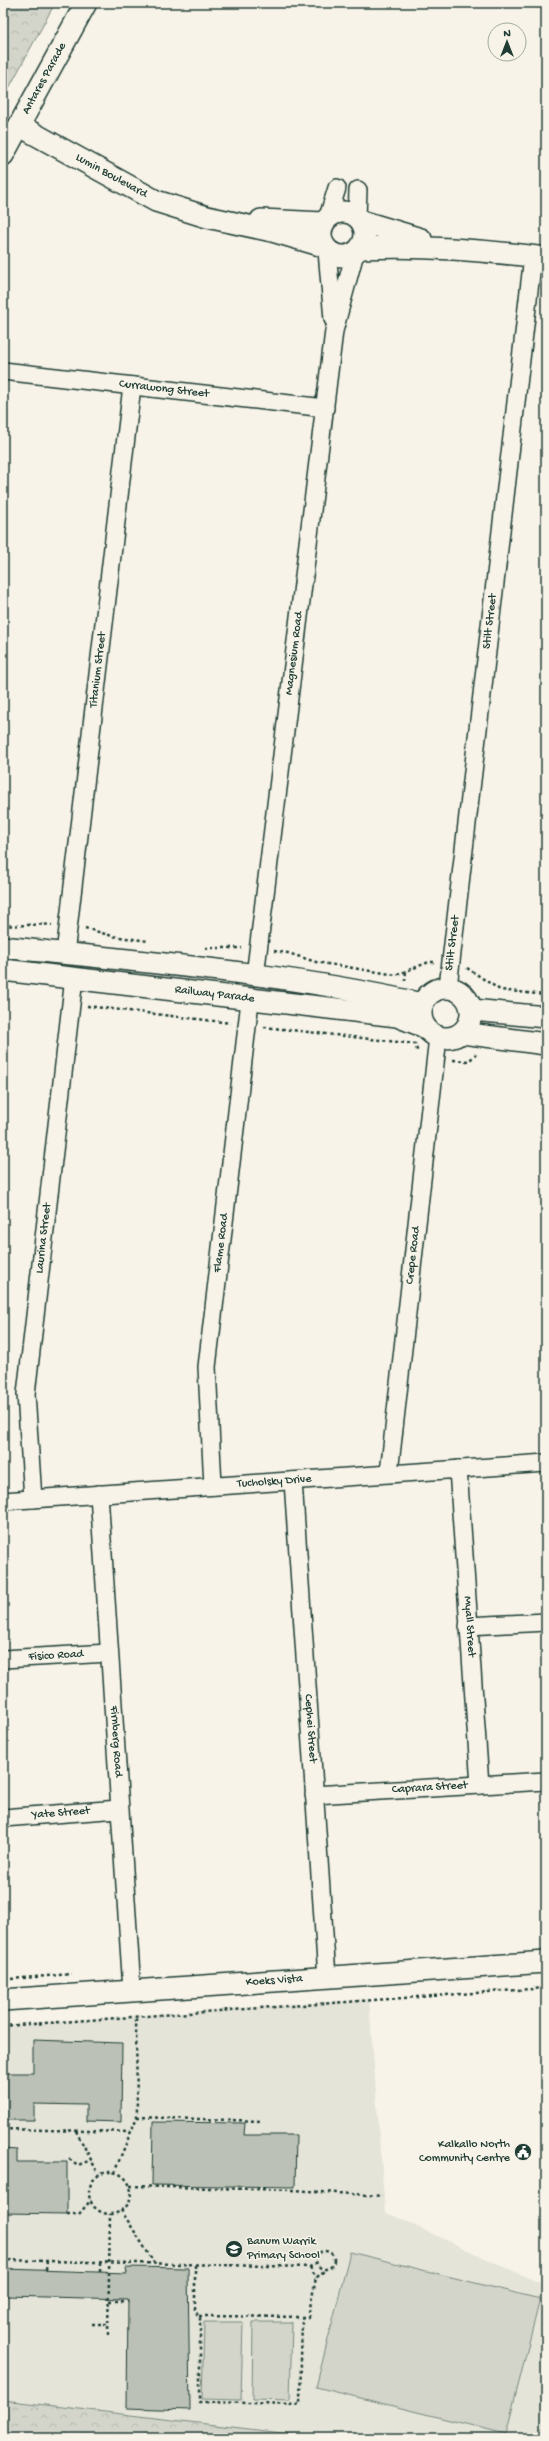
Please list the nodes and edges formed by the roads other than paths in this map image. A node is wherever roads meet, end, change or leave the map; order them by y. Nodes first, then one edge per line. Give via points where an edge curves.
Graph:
1 (86, 3) edge
2 (20, 126) junction
3 (3, 155) edge
4 (337, 188) dead end
5 (358, 190) dead end
6 (207, 217) junction
7 (359, 219) junction
8 (326, 220) junction
9 (325, 248) junction
10 (456, 248) junction
11 (358, 251) junction
12 (539, 257) edge
13 (334, 331) junction
14 (3, 372) edge
15 (132, 386) junction
16 (324, 408) junction
17 (3, 947) edge
18 (65, 954) junction
19 (3, 970) edge
20 (254, 976) junction
21 (74, 978) junction
22 (448, 987) junction
23 (250, 1001) junction
24 (422, 1004) junction
25 (472, 1010) junction
26 (546, 1017) edge
27 (432, 1032) junction
28 (462, 1033) junction
29 (546, 1044) edge
30 (546, 1462) edge
31 (458, 1469) junction
32 (389, 1474) junction
33 (293, 1481) junction
34 (214, 1486) junction
35 (99, 1494) junction
36 (33, 1499) junction
37 (3, 1501) edge
38 (546, 1622) edge
39 (468, 1626) junction
40 (109, 1653) junction
41 (3, 1659) edge
42 (546, 1781) edge
43 (480, 1785) junction
44 (314, 1795) junction
45 (119, 1809) junction
46 (3, 1818) edge
47 (546, 1962) edge
48 (327, 1977) junction
49 (132, 1990) junction
50 (3, 2000) edge

1 - 2 street, Antares Parade
2 - 3 street, Antares Parade
2 - 6 street, Lumin Boulevard via 156,201
4 - 8 street
5 - 7 street
6 - 8 street, Lumin Boulevard
6 - 9 street, Lumin Boulevard via 272,231
7 - 8 street via 343,212
7 - 10 street
7 - 11 street via 365,235
8 - 9 street via 321,238
9 - 11 street via 341,257
9 - 13 street, Magnesium Road
10 - 11 street via 396,246
10 - 12 street
11 - 13 street, Magnesium Road
12 - 22 street, Stilt Street
13 - 16 street, Magnesium Road
14 - 15 street, Currawong Street
15 - 16 street, Currawong Street
15 - 18 street, Titanium Street
16 - 20 street, Magnesium Road
17 - 18 street, Railway Parade
18 - 20 street, Railway Parade
19 - 21 street, Railway Parade
20 - 24 street, Railway Parade via 380,994
21 - 23 street, Railway Parade
21 - 36 street, Laurina Street via 26,1394
22 - 24 street via 432,992
22 - 25 street via 464,994
23 - 27 street, Railway Parade via 396,1016
23 - 34 street, Flame Road via 207,1367
24 - 27 street via 422,1020
25 - 26 street
25 - 28 street via 471,1018
27 - 28 street via 454,1037
27 - 32 street, Crepe Road
28 - 29 street
30 - 31 street, Tucholsky Drive
31 - 32 street, Tucholsky Drive
31 - 39 street, Myall Street
32 - 33 street, Tucholsky Drive
33 - 34 street, Tucholsky Drive
33 - 44 street, Cephei Street
34 - 35 street, Tucholsky Drive
35 - 36 street, Tucholsky Drive
35 - 40 street, Firnberg Road
36 - 37 street, Tucholsky Drive
38 - 39 street
39 - 43 street, Myall Street
40 - 41 street, Fisico Road
40 - 45 street, Firnberg Road
42 - 43 street, Caprara Street
43 - 44 street, Caprara Street
44 - 48 street, Cephei Street
45 - 46 street, Yate Street
45 - 49 street, Firnberg Road
47 - 48 street, Koeks Vista
48 - 49 street, Koeks Vista
49 - 50 street, Koeks Vista

